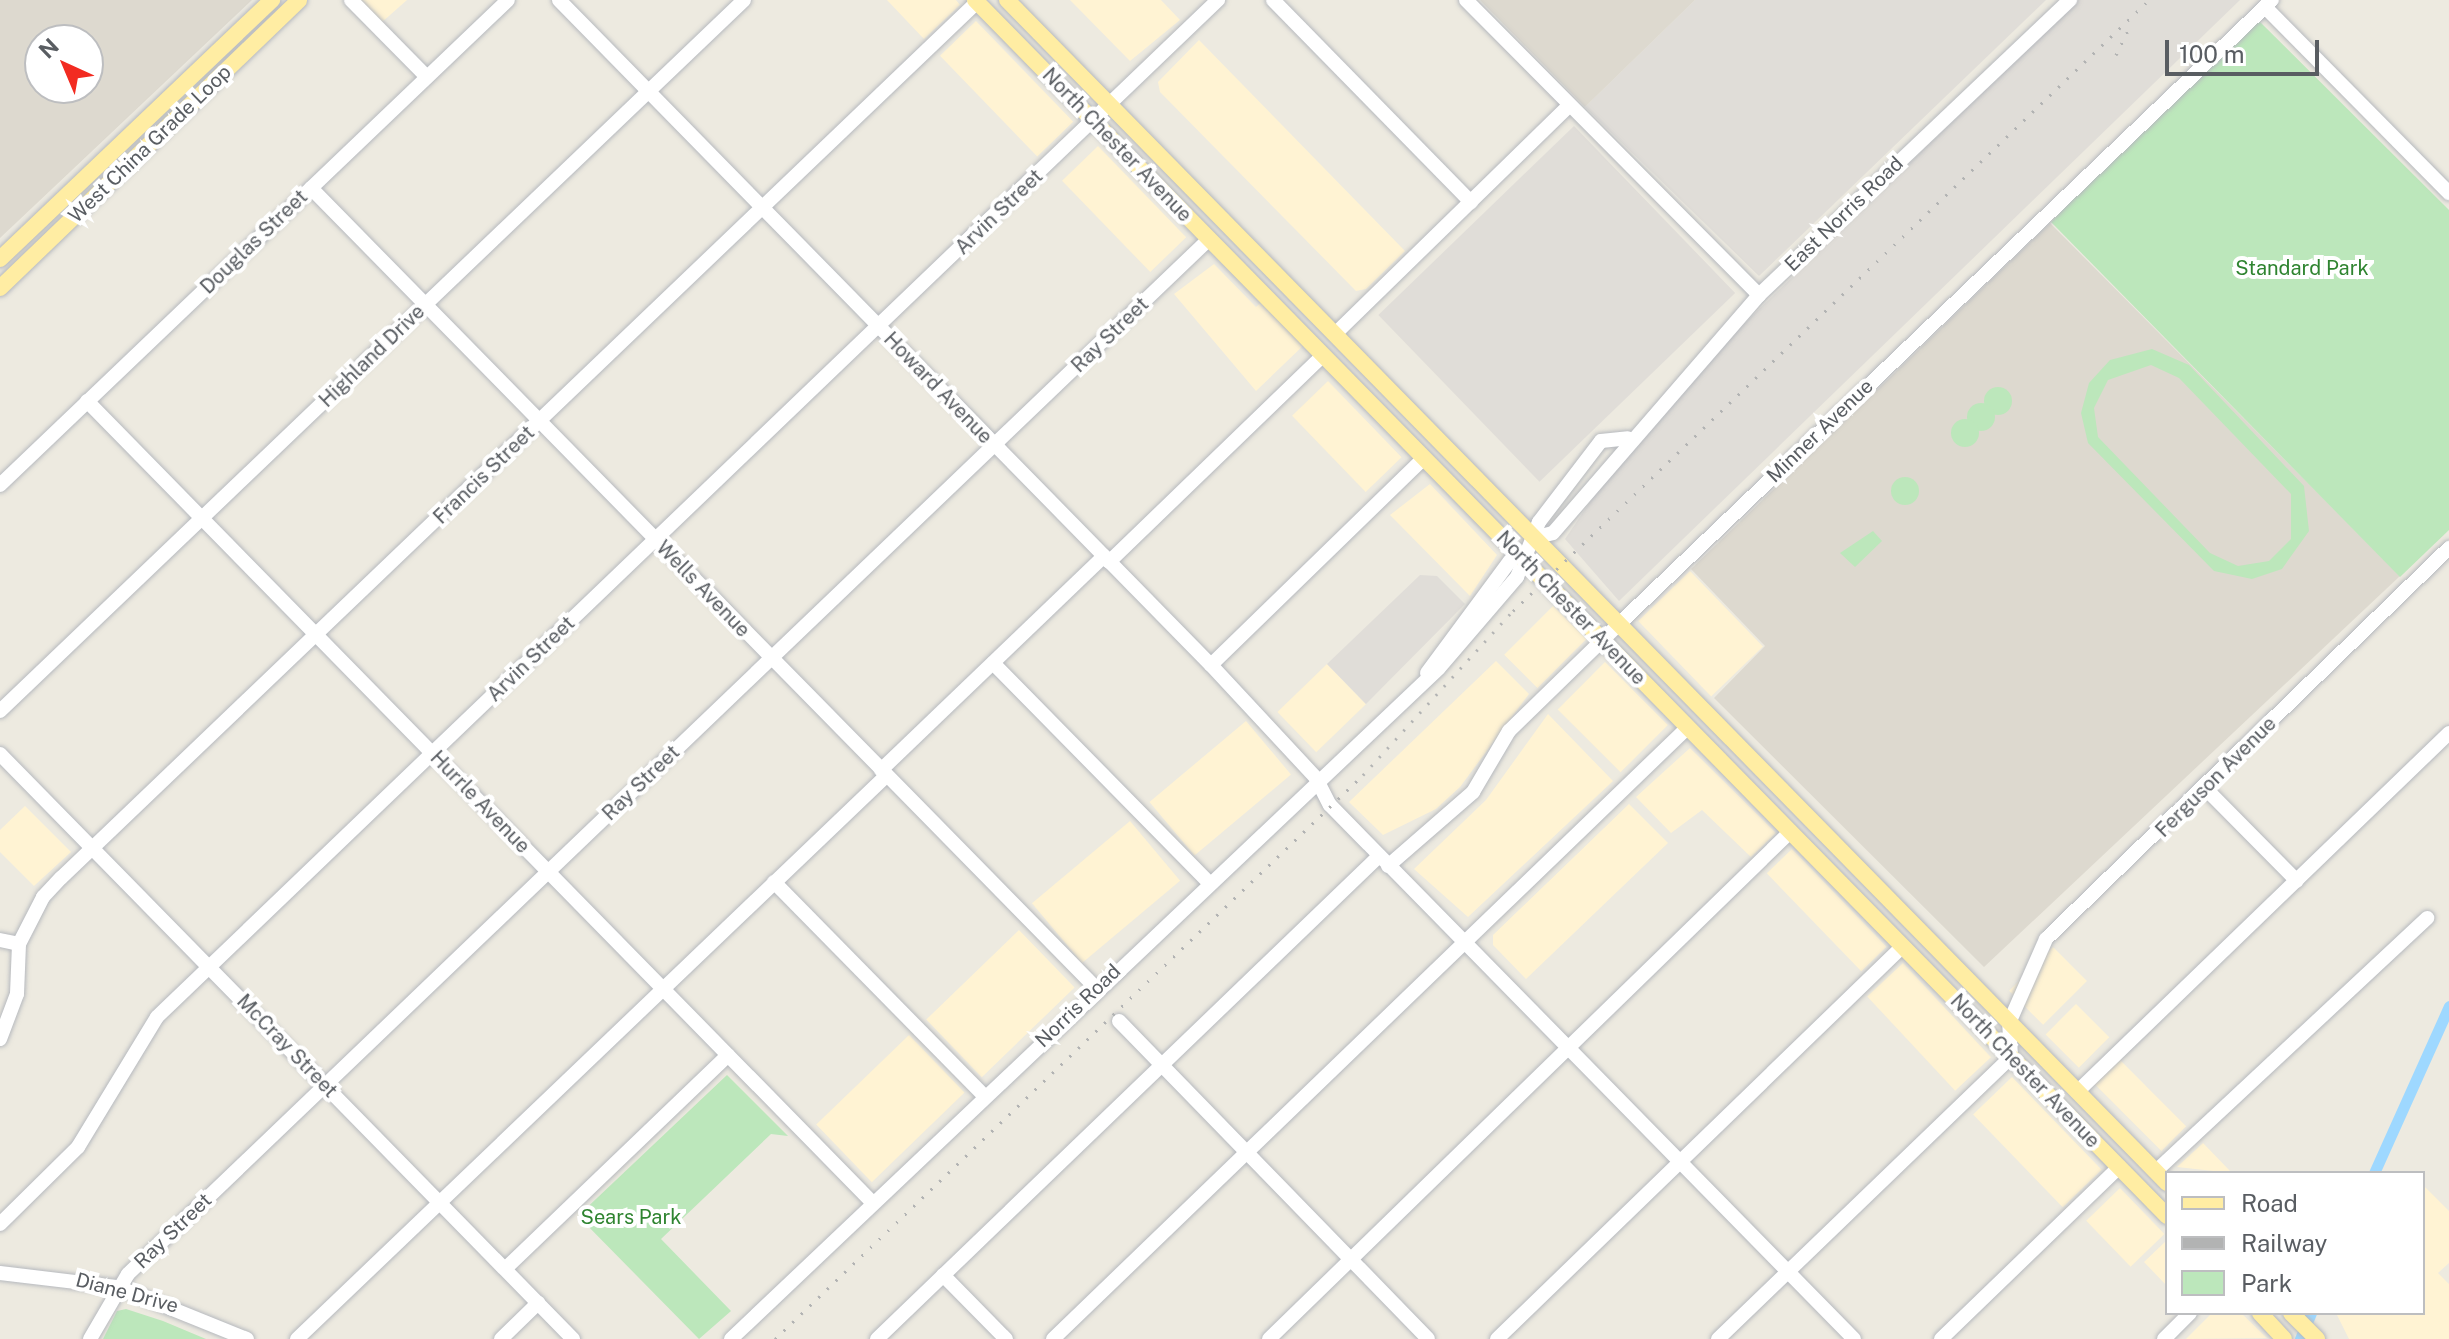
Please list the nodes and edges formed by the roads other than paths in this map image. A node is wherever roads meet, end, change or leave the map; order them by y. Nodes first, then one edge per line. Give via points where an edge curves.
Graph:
1 (272, 0) edge
2 (299, 0) edge
3 (351, 0) edge
4 (508, 0) edge
5 (559, 0) edge
6 (744, 0) edge
7 (1007, 0) edge
8 (1218, 0) edge
9 (1273, 0) edge
10 (1466, 0) edge
11 (2070, 0) edge
12 (976, 1) edge
13 (2268, 3) edge
14 (197, 70) junction
15 (427, 77) junction
16 (649, 92) junction
17 (1110, 105) junction
18 (1569, 106) junction
19 (179, 114) junction
20 (1093, 121) junction
21 (93, 170) junction
22 (311, 188) junction
23 (2449, 193) edge
24 (1471, 202) junction
25 (763, 209) junction
26 (72, 220) junction
27 (1209, 239) junction
28 (0, 259) edge
29 (0, 288) edge
30 (1759, 295) junction
31 (425, 305) junction
32 (1291, 322) junction
33 (879, 328) junction
34 (1335, 334) junction
35 (1323, 355) junction
36 (87, 401) junction
37 (540, 422) junction
38 (995, 446) junction
39 (1424, 458) junction
40 (0, 485) edge
41 (202, 518) junction
42 (1537, 537) junction
43 (656, 540) junction
44 (2444, 554) edge
45 (1522, 556) junction
46 (1107, 559) junction
47 (2449, 571) edge
48 (1619, 624) junction
49 (316, 635) junction
50 (1602, 640) junction
51 (772, 659) junction
52 (993, 663) junction
53 (1211, 665) junction
54 (0, 711) edge
55 (1688, 727) junction
56 (2449, 733) edge
57 (432, 753) junction
58 (0, 754) edge
59 (883, 773) junction
60 (1316, 778) junction
61 (2204, 787) junction
62 (1790, 832) junction
63 (92, 849) junction
64 (1384, 861) junction
65 (548, 872) junction
66 (2297, 881) junction
67 (774, 882) junction
68 (1208, 882) junction
69 (2427, 918) dead end
70 (0, 940) edge
71 (1465, 943) junction
72 (19, 944) junction
73 (1903, 946) junction
74 (209, 967) junction
75 (662, 988) junction
76 (1097, 989) junction
77 (1119, 1021) dead end
78 (2009, 1023) junction
79 (0, 1039) edge
80 (1568, 1049) junction
81 (728, 1055) junction
82 (2011, 1057) junction
83 (1162, 1065) junction
84 (325, 1085) junction
85 (2077, 1092) junction
86 (984, 1096) junction
87 (1247, 1153) junction
88 (2105, 1153) junction
89 (1680, 1162) junction
90 (2119, 1167) junction
91 (2167, 1171) edge
92 (2161, 1177) edge
93 (439, 1202) junction
94 (873, 1203) junction
95 (2165, 1214) edge
96 (0, 1224) edge
97 (1351, 1259) junction
98 (505, 1269) junction
99 (1788, 1272) junction
100 (0, 1273) edge
101 (943, 1275) junction
102 (118, 1287) junction
103 (538, 1303) junction
104 (2188, 1315) edge
105 (2262, 1315) edge
106 (2293, 1315) edge
107 (2279, 1334) edge
108 (90, 1339) edge
109 (247, 1339) edge
110 (297, 1339) edge
111 (501, 1339) edge
112 (573, 1339) edge
113 (731, 1339) edge
114 (877, 1339) edge
115 (1006, 1339) edge
116 (1053, 1339) edge
117 (1269, 1339) edge
118 (1428, 1339) edge
119 (1497, 1339) edge
120 (1718, 1339) edge
121 (1854, 1339) edge
122 (1941, 1339) edge
123 (2164, 1339) edge
124 (2317, 1339) edge

1 - 14 main road, West China Grade Loop
2 - 19 main road, West China Grade Loop
3 - 15 street
4 - 15 street, Douglas Street
5 - 16 street, Howard Avenue
6 - 16 street, Highland Drive
7 - 17 main road, North Chester Avenue
8 - 17 street, Arvin Street
9 - 24 street
10 - 18 street
11 - 30 street, East Norris Road
12 - 20 main road, North Chester Avenue
12 - 25 street, Francis Street
13 - 23 street
13 - 48 street, Minner Avenue
14 - 19 main road via 201,81 184,97
14 - 21 main road, West China Grade Loop
15 - 22 street, Douglas Street
16 - 25 street, Howard Avenue
16 - 31 street, Highland Drive
17 - 20 street, Arvin Street
17 - 34 main road, North Chester Avenue
18 - 24 street
18 - 30 street
19 - 26 main road, West China Grade Loop
20 - 27 main road, North Chester Avenue
20 - 33 street, Arvin Street
21 - 26 main road via 96,180 76,199
21 - 28 main road, West China Grade Loop
22 - 31 street, Wells Avenue
22 - 36 street, Douglas Street
24 - 34 street
25 - 33 street, Howard Avenue
25 - 37 street, Francis Street
26 - 29 main road, West China Grade Loop
27 - 32 main road, North Chester Avenue
27 - 38 street, Ray Street
30 - 42 street, East Norris Road via 1628,438 1553,533
31 - 37 street, Wells Avenue
31 - 41 street, Highland Drive
32 - 34 main road via 1324,338
32 - 35 main road, North Chester Avenue
33 - 38 street, Howard Avenue
33 - 43 street, Arvin Street
34 - 42 main road, North Chester Avenue
35 - 39 main road, North Chester Avenue
35 - 46 street
36 - 40 street, Douglas Street
36 - 41 street, Hurrle Avenue
37 - 43 street, Wells Avenue
37 - 49 street, Francis Street
38 - 46 street, Howard Avenue
38 - 51 street, Ray Street
39 - 45 main road, North Chester Avenue
39 - 53 street
41 - 49 street, Hurrle Avenue
41 - 54 street, Highland Drive
42 - 45 street, East Norris Road
42 - 48 main road, North Chester Avenue
43 - 51 street, Wells Avenue
43 - 57 street, Arvin Street
44 - 47 street
44 - 61 street, Ferguson Avenue
45 - 50 main road, North Chester Avenue
45 - 60 street, Norris Road via 1517,577 1471,635
46 - 52 street
46 - 53 street, Howard Avenue
48 - 50 street, Minner Avenue
48 - 78 main road, North Chester Avenue
49 - 57 street, Hurrle Avenue
49 - 63 street, Francis Street
50 - 55 main road, North Chester Avenue
50 - 64 street, Minner Avenue via 1509,731 1473,792
51 - 59 street, Wells Avenue
51 - 65 street, Ray Street
52 - 59 street
52 - 68 street
53 - 60 street, Howard Avenue
55 - 62 main road, North Chester Avenue
55 - 71 street
56 - 66 street
57 - 65 street, Hurrle Avenue
57 - 74 street, Arvin Street
58 - 63 street, McCray Street
59 - 67 street
59 - 76 street, Wells Avenue
60 - 64 street, Howard Avenue via 1330,805
60 - 68 street, Norris Road
61 - 66 street
61 - 78 street, Ferguson Avenue via 2046,939
62 - 73 main road, North Chester Avenue
62 - 80 street
63 - 72 street, Francis Street via 43,897
63 - 74 street, McCray Street
64 - 71 street, Howard Avenue
64 - 83 street, Minner Avenue
65 - 75 street, Hurrle Avenue
65 - 84 street, Ray Street
66 - 85 street
67 - 75 street
67 - 86 street
68 - 76 street, Norris Road
69 - 91 street
70 - 72 street
71 - 80 street, Howard Avenue
71 - 87 street
72 - 79 street via 17,994
73 - 82 main road, North Chester Avenue
73 - 89 street
74 - 84 street, McCray Street
74 - 96 street, Arvin Street via 145,1032 78,1147
75 - 81 street, Hurrle Avenue
75 - 93 street
76 - 86 street, Norris Road
77 - 83 street
78 - 82 street
78 - 85 main road, North Chester Avenue
80 - 89 street, Howard Avenue
80 - 97 street
81 - 94 street, Hurrle Avenue
81 - 98 street
82 - 88 main road, North Chester Avenue
82 - 99 street
83 - 87 street
83 - 101 street, Minner Avenue
84 - 93 street, McCray Street
84 - 102 street, Ray Street
85 - 92 main road, North Chester Avenue
86 - 94 street, Norris Road
87 - 97 street
87 - 116 street
88 - 90 main road, North Chester Avenue
88 - 92 main road
89 - 99 street, Howard Avenue
89 - 119 street
90 - 95 main road, North Chester Avenue
90 - 122 street
93 - 98 street, McCray Street
93 - 110 street
94 - 113 street, Norris Road
97 - 117 street
97 - 118 street
98 - 103 street, McCray Street
99 - 120 street
99 - 121 street, Howard Avenue
100 - 102 street, Diane Drive
101 - 114 street, Minner Avenue
101 - 115 street
102 - 108 street, Ray Street
102 - 109 street, Diane Drive
103 - 111 street
103 - 112 street, McCray Street
104 - 123 street
105 - 107 main road
106 - 124 main road

